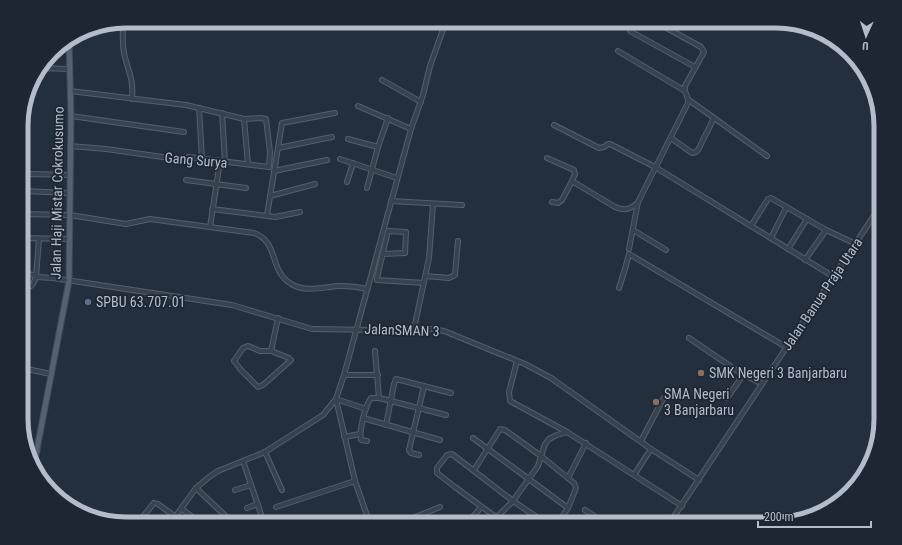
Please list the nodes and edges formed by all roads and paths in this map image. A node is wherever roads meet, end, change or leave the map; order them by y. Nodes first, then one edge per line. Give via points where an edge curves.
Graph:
1 (123, 28) edge
2 (444, 28) edge
3 (666, 28) edge
4 (630, 31) dead end
5 (69, 46) edge
6 (64, 50) edge
7 (69, 50) junction
8 (618, 51) dead end
9 (695, 67) junction
10 (46, 68) edge
11 (69, 69) junction
12 (382, 80) dead end
13 (70, 90) junction
14 (685, 92) junction
15 (132, 99) junction
16 (689, 100) junction
17 (421, 102) junction
18 (358, 106) dead end
19 (199, 108) junction
20 (222, 113) junction
21 (335, 113) dead end
22 (71, 116) junction
23 (388, 118) junction
24 (714, 118) junction
25 (244, 119) junction
26 (554, 125) dead end
27 (411, 129) junction
28 (184, 132) dead end
29 (332, 137) dead end
30 (671, 138) junction
31 (348, 139) dead end
32 (70, 146) junction
33 (378, 147) junction
34 (278, 148) junction
35 (767, 156) dead end
36 (547, 158) dead end
37 (202, 159) junction
38 (340, 159) dead end
39 (327, 160) dead end
40 (220, 161) junction
41 (225, 162) junction
42 (352, 163) junction
43 (248, 164) junction
44 (269, 167) junction
45 (656, 167) junction
46 (275, 170) junction
47 (372, 170) junction
48 (29, 174) dead end
49 (70, 175) junction
50 (397, 178) junction
51 (186, 180) dead end
52 (572, 181) junction
53 (347, 182) dead end
54 (216, 184) junction
55 (315, 184) dead end
56 (246, 188) dead end
57 (367, 188) dead end
58 (28, 191) edge
59 (70, 193) junction
60 (270, 196) junction
61 (391, 201) junction
62 (552, 202) dead end
63 (638, 202) junction
64 (433, 204) junction
65 (462, 205) dead end
66 (786, 208) junction
67 (212, 209) junction
68 (300, 212) dead end
69 (28, 214) edge
70 (70, 215) junction
71 (267, 215) junction
72 (874, 216) edge
73 (807, 219) junction
74 (751, 226) junction
75 (210, 227) junction
76 (633, 230) junction
77 (826, 230) junction
78 (28, 238) edge
79 (771, 238) junction
80 (39, 239) junction
81 (70, 239) junction
82 (458, 241) dead end
83 (856, 244) junction
84 (629, 249) dead end
85 (788, 249) junction
86 (666, 250) dead end
87 (383, 254) junction
88 (805, 260) junction
89 (28, 275) edge
90 (36, 276) junction
91 (426, 276) junction
92 (834, 278) junction
93 (69, 281) junction
94 (424, 283) junction
95 (28, 286) edge
96 (619, 288) dead end
97 (367, 289) junction
98 (278, 318) junction
99 (356, 329) junction
100 (414, 329) junction
101 (690, 338) dead end
102 (786, 347) junction
103 (270, 351) junction
104 (375, 351) dead end
105 (517, 361) junction
106 (28, 369) edge
107 (51, 374) junction
108 (744, 374) junction
109 (344, 375) junction
110 (378, 376) junction
111 (762, 384) junction
112 (424, 386) junction
113 (451, 393) dead end
114 (379, 398) junction
115 (727, 398) dead end
116 (336, 399) junction
117 (663, 399) dead end
118 (391, 401) junction
119 (418, 408) junction
120 (366, 409) junction
121 (446, 415) dead end
122 (363, 418) junction
123 (386, 425) junction
124 (413, 432) junction
125 (567, 432) junction
126 (360, 434) junction
127 (344, 436) junction
128 (473, 438) dead end
129 (440, 440) dead end
130 (367, 441) dead end
131 (641, 441) junction
132 (586, 444) junction
133 (32, 448) edge
134 (487, 449) junction
135 (651, 449) junction
136 (37, 451) junction
137 (265, 452) junction
138 (419, 455) dead end
139 (541, 456) junction
140 (36, 458) edge
141 (244, 462) junction
142 (474, 470) junction
143 (634, 475) junction
144 (568, 478) junction
145 (528, 479) junction
146 (699, 480) junction
147 (355, 481) junction
148 (251, 485) junction
149 (196, 488) junction
150 (235, 490) dead end
151 (282, 490) dead end
152 (513, 501) junction
153 (258, 504) junction
154 (682, 506) junction
155 (276, 507) dead end
156 (481, 507) junction
157 (247, 508) dead end
158 (440, 508) dead end
159 (568, 508) junction
160 (182, 509) junction
161 (586, 510) dead end
162 (143, 517) edge
163 (176, 517) joint
164 (191, 517) edge
165 (227, 517) edge
166 (262, 517) edge
167 (367, 517) edge
168 (416, 517) edge
169 (473, 517) edge
170 (537, 517) edge
171 (561, 517) edge
172 (596, 517) edge
173 (674, 517) edge

1 - 15 street via 124,55 133,84
2 - 17 street
3 - 9 street via 703,49 703,55
4 - 9 street
5 - 7 main road, Jalan Haji Mistar Cokrokusumo
6 - 7 street
7 - 11 main road, Jalan Haji Mistar Cokrokusumo
8 - 14 street
9 - 14 street via 685,86
10 - 11 street
11 - 13 main road, Jalan Haji Mistar Cokrokusumo
12 - 17 street
13 - 15 street
13 - 22 main road, Jalan Haji Mistar Cokrokusumo
14 - 16 street
15 - 19 street
16 - 24 street
16 - 30 street
17 - 27 street
18 - 23 street
19 - 20 street
19 - 37 street
20 - 25 street
20 - 41 street
21 - 34 street via 282,123
22 - 28 street
22 - 32 main road, Jalan Haji Mistar Cokrokusumo
23 - 27 street
23 - 33 street
24 - 30 street via 696,152 692,153
24 - 35 street
25 - 43 street
25 - 44 street via 265,118 267,121
26 - 45 street via 599,148 610,144
27 - 50 street
29 - 34 street
30 - 45 street
31 - 33 street
32 - 37 street, Gang Surya via 184,160 188,156
32 - 49 main road, Jalan Haji Mistar Cokrokusumo
33 - 47 street
34 - 46 street
36 - 52 street via 574,170
37 - 40 street, Gang Surya
38 - 42 street
39 - 46 street
40 - 41 street, Gang Surya
40 - 54 street
41 - 43 street, Gang Surya
42 - 47 street
42 - 53 street
43 - 44 street, Gang Surya
44 - 46 street, Gang Surya
45 - 63 street
45 - 74 street
46 - 60 street
47 - 50 street
47 - 57 street
48 - 49 street
49 - 59 main road, Jalan Haji Mistar Cokrokusumo
50 - 61 street
51 - 54 street
52 - 62 street via 562,200 558,203
52 - 63 street via 620,209 630,208
54 - 56 street
54 - 67 street
55 - 60 street
58 - 59 street
59 - 70 main road, Jalan Haji Mistar Cokrokusumo
60 - 71 street
61 - 64 street
61 - 97 street
63 - 76 street
64 - 65 street
64 - 91 street
66 - 73 street
66 - 74 street via 769,198
66 - 79 street
67 - 71 street
67 - 75 street
68 - 71 street via 275,217
69 - 70 street
70 - 75 street via 118,224 150,219
70 - 81 main road, Jalan Haji Mistar Cokrokusumo
72 - 83 street, Jalan Banua Praja Utara
73 - 77 street
73 - 85 street
74 - 79 street
75 - 97 street via 249,232 264,238 283,278 297,287 316,289 356,286
76 - 84 street
76 - 86 street
77 - 83 street
77 - 88 street
78 - 80 street
79 - 85 street
80 - 81 street
80 - 90 street
81 - 93 main road, Jalan Haji Mistar Cokrokusumo
82 - 91 street via 455,275 449,278
83 - 92 street, Jalan Banua Praja Utara
85 - 88 street
87 - 87 street via 388,231 406,232 405,253
87 - 94 street via 377,280
88 - 92 street
89 - 90 street, JalanSMAN 3
90 - 93 street, JalanSMAN 3
90 - 95 street via 33,284
91 - 94 street
92 - 102 street, Jalan Banua Praja Utara
93 - 98 street, JalanSMAN 3 via 232,305
93 - 107 main road, Jalan Haji Mistar Cokrokusumo
94 - 100 street
96 - 102 street via 629,254
97 - 99 street
98 - 99 street, JalanSMAN 3 via 312,329
98 - 103 street
99 - 100 street, JalanSMAN 3
99 - 109 street
100 - 105 street, JalanSMAN 3 via 444,331
101 - 108 street
102 - 111 street, Jalan Banua Praja Utara
103 - 103 street via 260,351 248,346 234,361 260,387 291,360
104 - 110 street
105 - 125 street via 509,392 510,402
105 - 131 street, JalanSMAN 3 via 551,378
106 - 107 street
107 - 136 main road, Jalan Haji Mistar Cokrokusumo
108 - 111 street
108 - 115 street
109 - 110 street
109 - 116 street
110 - 114 street
111 - 146 street, Jalan Banua Praja Utara
112 - 113 street
112 - 118 street via 396,379
112 - 119 street
114 - 118 street
114 - 120 street via 371,398
116 - 120 street
116 - 127 street
116 - 137 street via 323,415
117 - 131 street
118 - 119 street
118 - 123 street
119 - 121 street
119 - 124 street
120 - 122 street
122 - 123 street
122 - 126 street
123 - 124 street
124 - 129 street
124 - 138 street via 409,452
125 - 132 street
125 - 139 street via 549,439
126 - 127 street
126 - 130 street via 361,440
127 - 147 street
128 - 134 street
131 - 135 street, JalanSMAN 3
132 - 143 street
132 - 144 street
133 - 136 main road
134 - 139 street via 502,429
134 - 142 street
134 - 145 street
135 - 143 street
135 - 146 street, JalanSMAN 3
136 - 140 main road, Jalan Haji Mistar Cokrokusumo
137 - 141 street
137 - 151 street
139 - 144 street
139 - 145 street via 538,466
141 - 148 street
141 - 149 street via 218,471
142 - 152 street
142 - 156 street via 450,453 437,468 437,471 454,487
143 - 154 street
144 - 159 street via 576,488
145 - 152 street
145 - 159 street
146 - 154 street, Jalan Banua Praja Utara
147 - 155 street
147 - 167 street
148 - 150 street
148 - 153 street
149 - 160 street
149 - 165 street
152 - 156 street via 498,517
152 - 170 street
153 - 157 street
153 - 166 street
154 - 173 street, Jalan Banua Praja Utara
156 - 169 street
158 - 168 street
159 - 171 street
160 - 163 street
160 - 164 street
161 - 172 street
162 - 163 street via 156,503

